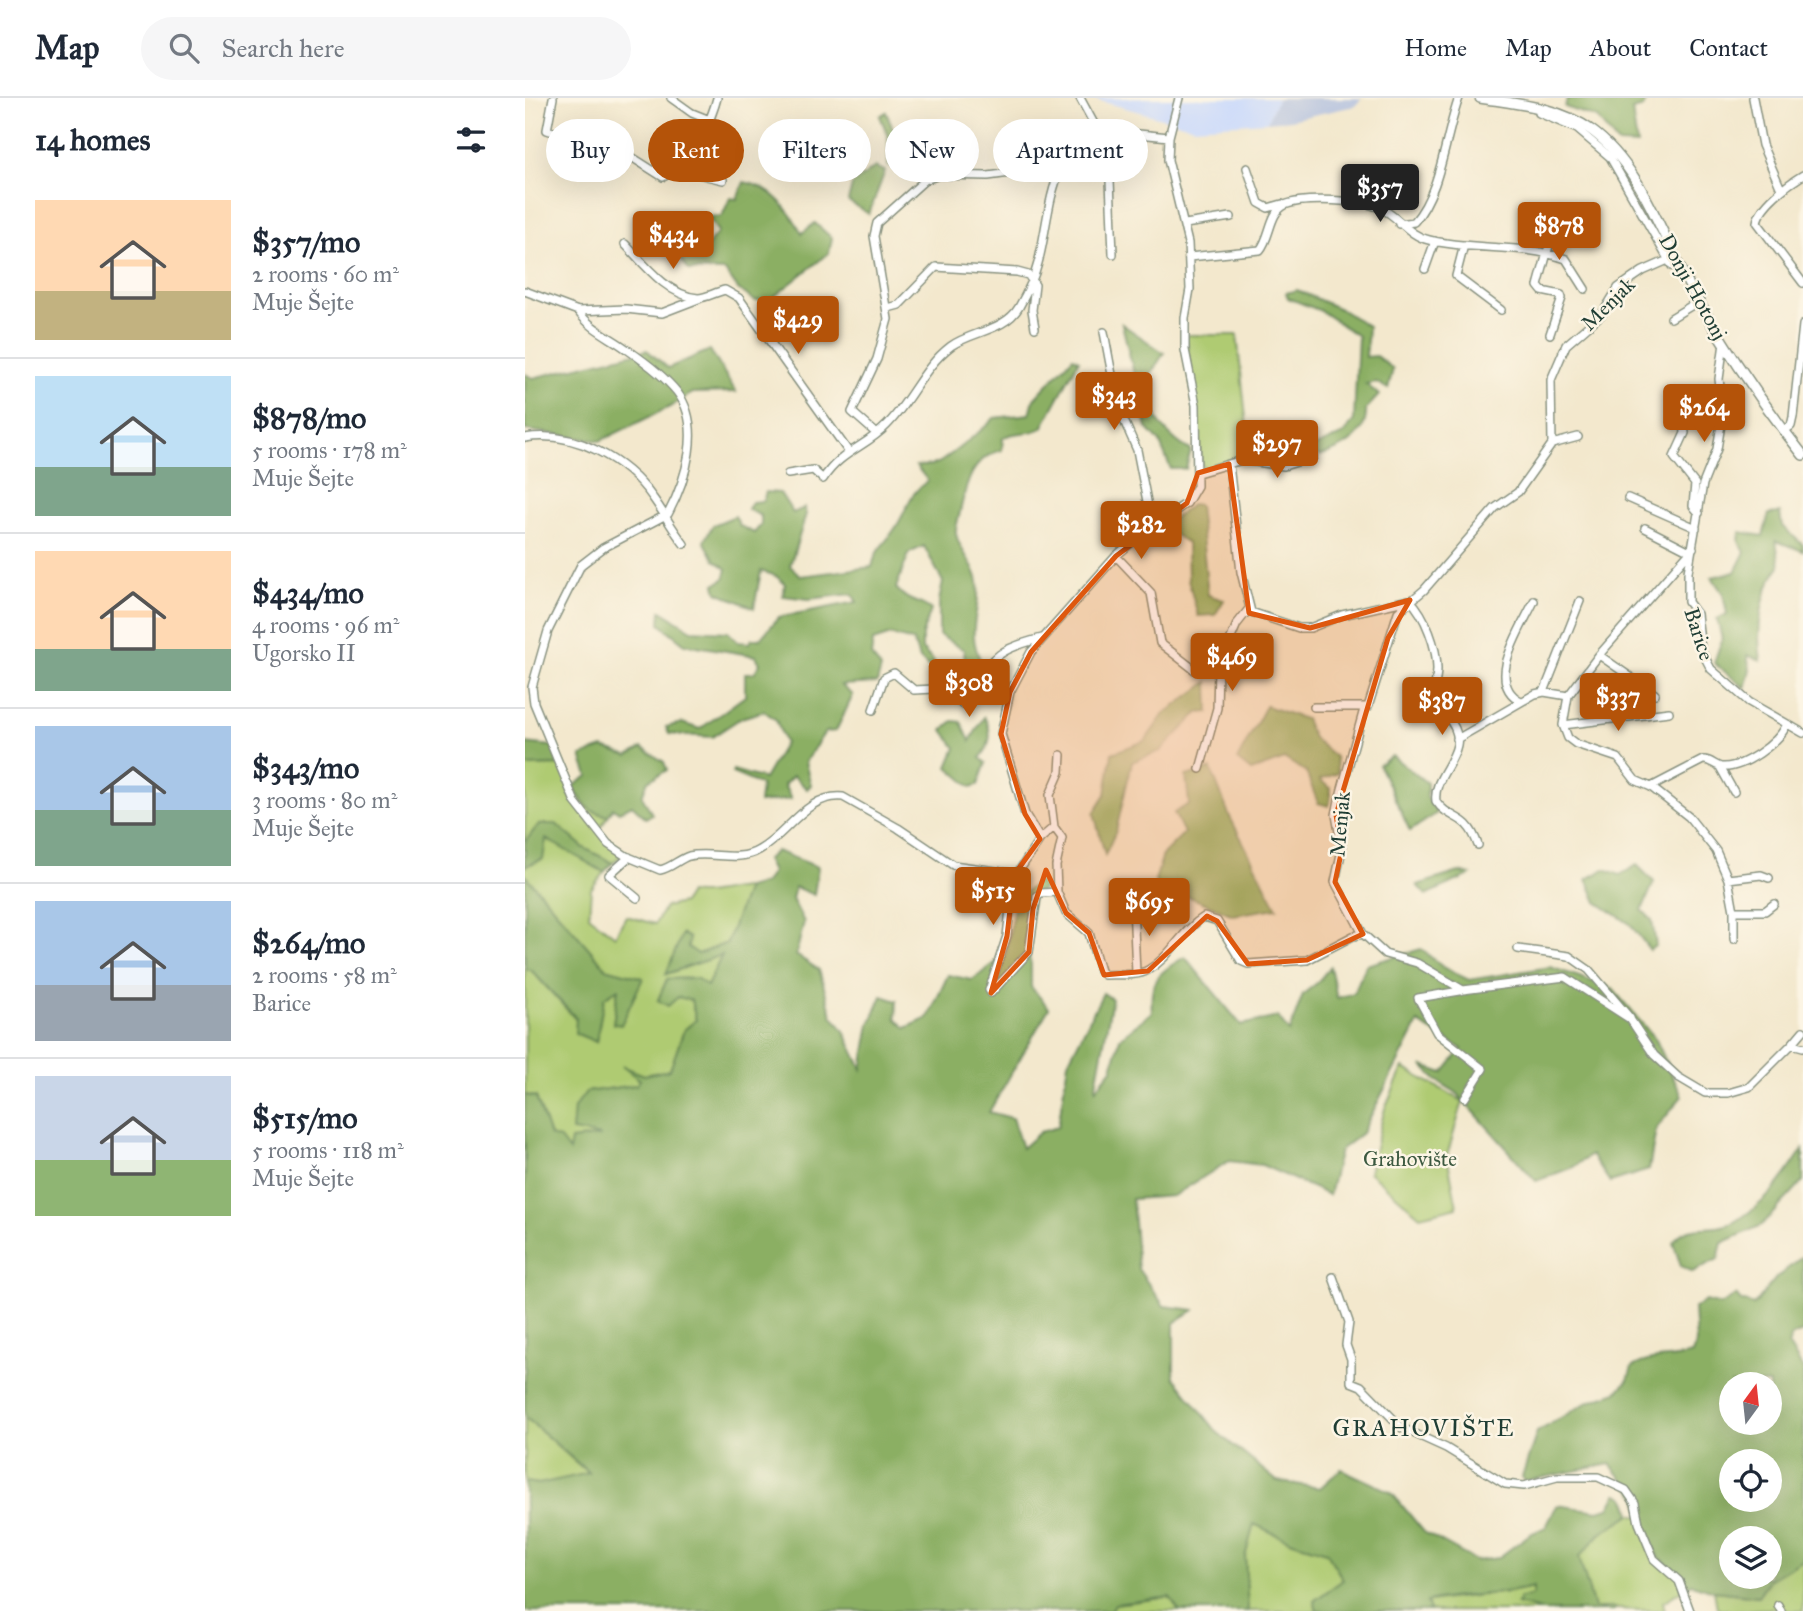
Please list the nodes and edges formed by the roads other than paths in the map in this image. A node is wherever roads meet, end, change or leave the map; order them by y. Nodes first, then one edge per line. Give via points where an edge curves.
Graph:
1 (553, 98) edge
2 (671, 98) edge
3 (717, 98) edge
4 (1080, 98) edge
5 (1179, 98) edge
6 (1459, 98) edge
7 (1480, 98) edge
8 (1753, 98) edge
9 (1539, 107) junction
10 (707, 119) edge
11 (712, 119) edge
12 (1091, 119) edge
13 (1148, 134) edge
14 (1169, 137) junction
15 (648, 167) edge
16 (1247, 168) dead end
17 (993, 175) edge
18 (1803, 175) edge
19 (1057, 182) edge
20 (1110, 182) edge
21 (1781, 189) junction
22 (1286, 205) junction
23 (1231, 217) dead end
24 (1398, 223) junction
25 (1185, 224) junction
26 (1553, 231) dead end
27 (1435, 241) junction
28 (625, 244) dead end
29 (1464, 245) junction
30 (1548, 253) junction
31 (1113, 254) dead end
32 (1189, 257) junction
33 (1668, 260) junction
34 (1425, 269) dead end
35 (1681, 269) junction
36 (1033, 280) junction
37 (1803, 283) edge
38 (1585, 289) dead end
39 (525, 291) edge
40 (701, 298) junction
41 (1699, 301) junction
42 (888, 308) junction
43 (1501, 310) dead end
44 (578, 311) junction
45 (1671, 318) dead end
46 (1803, 325) edge
47 (1035, 328) dead end
48 (1104, 331) dead end
49 (1550, 334) dead end
50 (1724, 342) junction
51 (1683, 413) dead end
52 (1785, 430) junction
53 (877, 434) junction
54 (1578, 437) dead end
55 (525, 438) edge
56 (1552, 444) junction
57 (848, 452) junction
58 (1803, 455) edge
59 (1313, 457) dead end
60 (1229, 464) junction
61 (1198, 473) junction
62 (788, 474) dead end
63 (1628, 498) dead end
64 (1699, 513) junction
65 (665, 518) junction
66 (1152, 527) junction
67 (1645, 528) dead end
68 (1696, 528) junction
69 (684, 544) dead end
70 (1691, 549) junction
71 (1116, 556) junction
72 (1410, 600) junction
73 (1534, 601) dead end
74 (1580, 601) dead end
75 (1248, 610) junction
76 (1043, 638) junction
77 (1599, 655) junction
78 (1218, 669) junction
79 (1544, 692) junction
80 (1655, 694) dead end
81 (1568, 696) junction
82 (1521, 701) junction
83 (1314, 707) dead end
84 (1364, 709) junction
85 (873, 710) dead end
86 (1669, 712) dead end
87 (1563, 725) junction
88 (1786, 726) junction
89 (1803, 733) edge
90 (1457, 739) junction
91 (1061, 755) dead end
92 (1720, 767) junction
93 (1200, 769) dead end
94 (1651, 787) junction
95 (1734, 792) dead end
96 (1054, 827) junction
97 (1040, 839) junction
98 (1478, 845) dead end
99 (629, 857) junction
100 (1014, 875) junction
101 (1769, 878) dead end
102 (1728, 879) junction
103 (1057, 892) junction
104 (637, 898) dead end
105 (1133, 904) dead end
106 (1774, 904) dead end
107 (1734, 911) junction
108 (1363, 934) junction
109 (1734, 939) dead end
110 (1518, 949) dead end
111 (1136, 973) junction
112 (1464, 990) junction
113 (1630, 1018) junction
114 (1803, 1031) edge
115 (1792, 1044) junction
116 (1803, 1047) edge
117 (1465, 1098) dead end
118 (1333, 1277) dead end
119 (1690, 1611) edge

1 - 15 street via 547,130 592,137 600,147 616,147
2 - 10 street
3 - 11 street
4 - 12 street
5 - 14 street
6 - 24 street via 1425,204 1414,222
7 - 9 main road, Donji Hotonj
8 - 21 street via 1762,145
9 - 33 street via 1539,113 1577,129 1610,157
9 - 35 main road, Donji Hotonj via 1581,124 1613,150 1644,197
13 - 14 street
14 - 25 street via 1170,170
16 - 22 street via 1263,207
17 - 42 street via 939,175 917,187 874,230
18 - 21 street
19 - 36 street
20 - 31 street
21 - 37 street via 1759,213 1757,222
22 - 24 street via 1309,201 1371,205 1388,212
22 - 32 street via 1275,214 1268,241 1260,250
23 - 25 street
24 - 27 street
25 - 32 street
26 - 30 street
27 - 29 street
27 - 34 street
28 - 40 street via 658,278
29 - 30 street
29 - 43 street via 1456,276
30 - 38 street via 1566,259
30 - 49 street via 1539,290 1562,298
32 - 61 street via 1185,350 1196,405
33 - 35 street
33 - 56 street, Menjak via 1618,288 1602,314 1566,345 1551,380
35 - 41 main road, Donji Hotonj
36 - 42 street via 1017,272 936,267 899,305
36 - 47 street
36 - 53 street via 1012,317 954,344 941,355
39 - 44 street
40 - 44 street via 662,313
40 - 57 street via 725,290 739,298
41 - 45 street
41 - 50 main road, Donji Hotonj
42 - 53 street via 877,359 852,412
44 - 65 street via 667,382 682,402 689,430 689,459
46 - 52 street via 1793,417
48 - 66 street via 1118,407 1137,450
50 - 52 main road, Donji Hotonj
50 - 64 street, Barice via 1719,379 1723,412
51 - 64 street, Barice via 1685,433 1674,457 1695,484 1693,506
52 - 58 main road, Donji Hotonj
53 - 57 street
54 - 56 street
55 - 65 street via 582,443 597,449 644,486
56 - 72 street, Menjak via 1518,492 1495,508
57 - 62 street via 823,479 813,470
59 - 60 street via 1284,466 1242,460
60 - 61 street
60 - 75 street
61 - 66 street via 1197,486 1187,503
63 - 68 street
64 - 68 street, Barice
65 - 69 street
65 - 99 street via 603,548 581,565 548,631 532,687 568,790 608,844
66 - 71 street
67 - 70 street
68 - 70 street, Barice
70 - 77 street, Barice
70 - 88 street, Barice via 1687,595 1697,614 1705,661 1749,702
71 - 76 street
71 - 78 street via 1151,593 1160,643 1196,671
72 - 75 street via 1342,615 1310,628
72 - 84 street, Menjak via 1398,612 1371,703
72 - 90 street via 1420,610 1435,651 1436,697
73 - 82 street via 1506,665 1509,690
74 - 79 street
75 - 78 street via 1232,633
76 - 85 street via 1010,647 992,658 965,705 935,689 914,690 894,673 884,678
76 - 97 street via 1010,692 1001,734 1025,814
77 - 80 street
77 - 81 street, Barice
78 - 93 street via 1217,708
79 - 81 street
79 - 82 street
81 - 87 street, Barice
82 - 90 street
83 - 84 street
84 - 108 street, Menjak via 1336,815 1342,849 1335,882
86 - 87 street
87 - 94 street via 1576,744 1618,758 1635,780
88 - 89 street, Barice
88 - 92 street via 1744,761
90 - 98 street via 1436,789 1436,801 1463,818
91 - 96 street via 1060,772 1050,795
92 - 94 street via 1703,760
92 - 95 street
94 - 102 street via 1689,817 1716,850
96 - 97 street
96 - 103 street via 1062,838
97 - 100 street via 1022,870
99 - 100 street via 664,870 688,857 744,856 760,850 818,800 832,796 876,815 953,864
99 - 104 street via 609,875
100 - 103 street via 1007,936 991,993 1029,952 1037,896
101 - 102 street via 1761,874
102 - 107 street
103 - 111 street via 1066,913 1089,933 1101,974
105 - 111 street
106 - 107 street via 1765,911
107 - 109 street
108 - 111 street via 1307,960 1248,964 1241,961 1217,921 1204,917 1148,971
108 - 112 street via 1385,954 1416,963
110 - 113 street via 1569,956 1589,970
112 - 113 street via 1565,977
112 - 117 street via 1418,998 1437,1034 1483,1069
113 - 115 street via 1654,1055 1705,1093 1749,1087
114 - 115 street
115 - 116 street
118 - 119 street via 1349,1322 1346,1345 1351,1382 1361,1386 1402,1428 1505,1484 1524,1486 1557,1477 1598,1478 1626,1490 1654,1559 1679,1581

